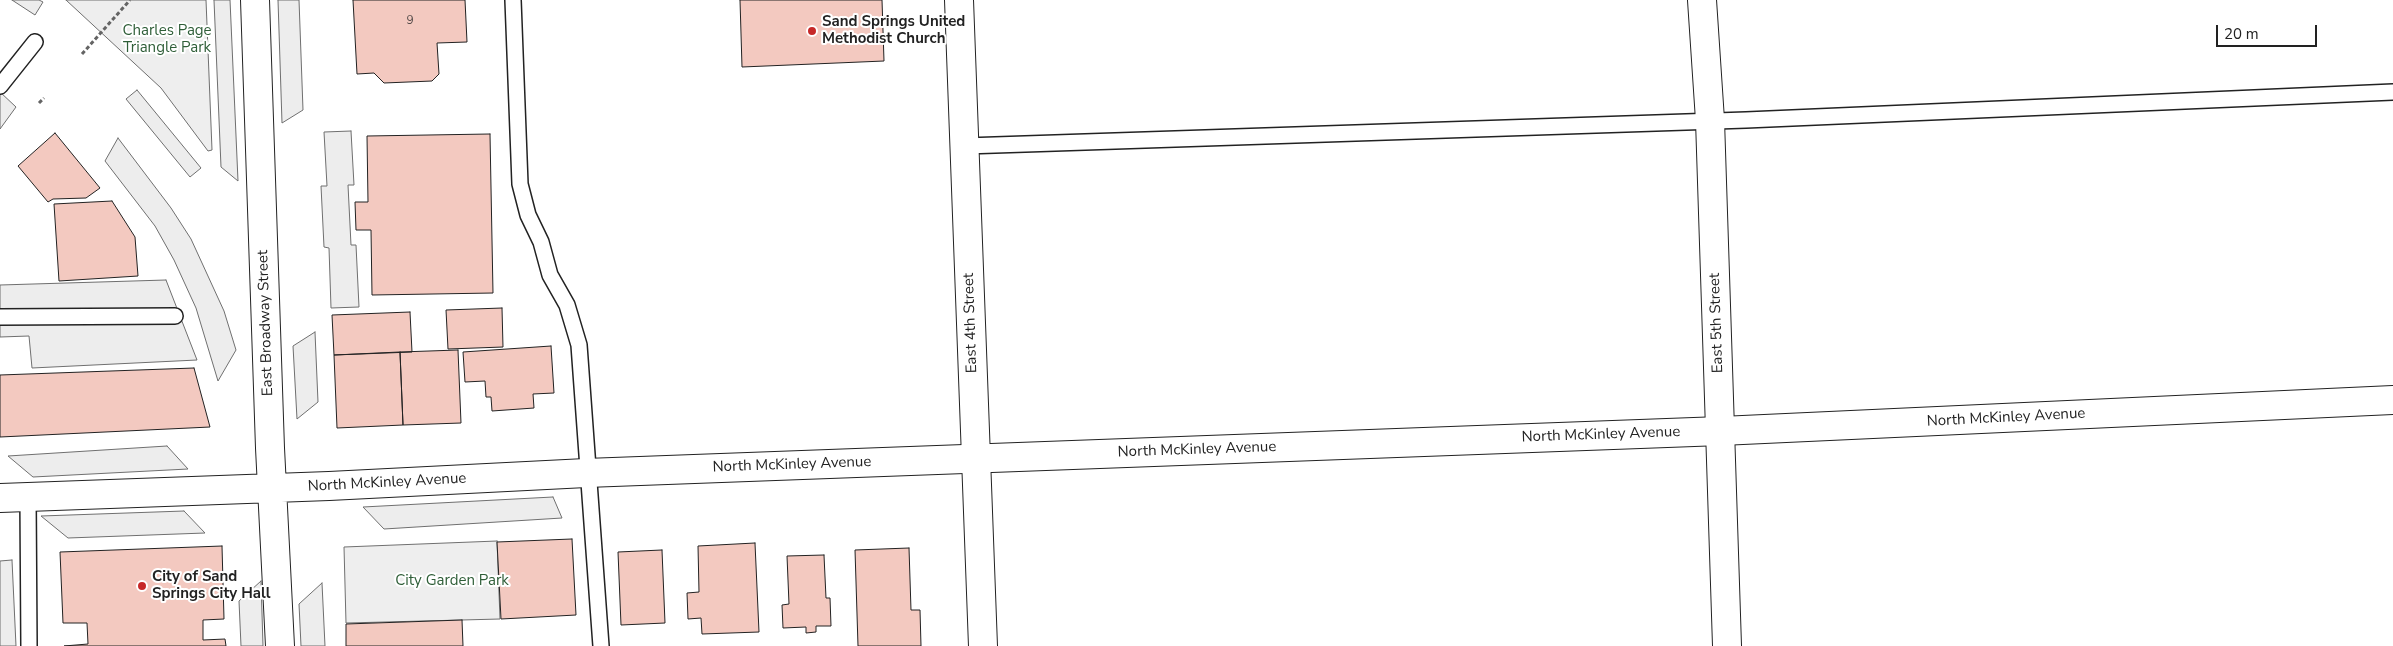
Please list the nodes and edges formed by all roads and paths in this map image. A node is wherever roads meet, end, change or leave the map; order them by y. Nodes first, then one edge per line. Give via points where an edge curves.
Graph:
1 (130, 0) edge
2 (255, 0) edge
3 (513, 0) edge
4 (959, 0) edge
5 (1702, 0) edge
6 (35, 42) dead end
7 (82, 54) dead end
8 (0, 86) edge
9 (2393, 92) edge
10 (44, 98) dead end
11 (39, 103) dead end
12 (1710, 120) junction
13 (964, 146) junction
14 (175, 316) dead end
15 (0, 317) edge
16 (2393, 400) edge
17 (1721, 431) junction
18 (977, 458) junction
19 (586, 473) junction
20 (273, 488) junction
21 (28, 497) junction
22 (0, 498) edge
23 (29, 646) edge
24 (280, 646) edge
25 (601, 646) edge
26 (983, 646) edge
27 (1727, 646) edge

1 - 7 path
2 - 20 main road, East Broadway Street
3 - 19 lane via 520,184 528,215 541,242 550,275 567,305 579,345
4 - 13 main road, East 4th Street
5 - 12 main road, East 5th Street
6 - 8 lane
9 - 12 lane
10 - 11 path
12 - 13 lane
12 - 17 main road, East 5th Street
13 - 18 main road, East 4th Street
14 - 15 lane
16 - 17 main road, North McKinley Avenue
17 - 18 main road, North McKinley Avenue
17 - 27 main road, East 5th Street
18 - 19 main road, North McKinley Avenue
18 - 26 main road, East 4th Street
19 - 20 main road, North McKinley Avenue
19 - 25 lane
20 - 21 main road, North McKinley Avenue
20 - 24 main road, East Broadway Street
21 - 22 main road, North McKinley Avenue
21 - 23 lane

